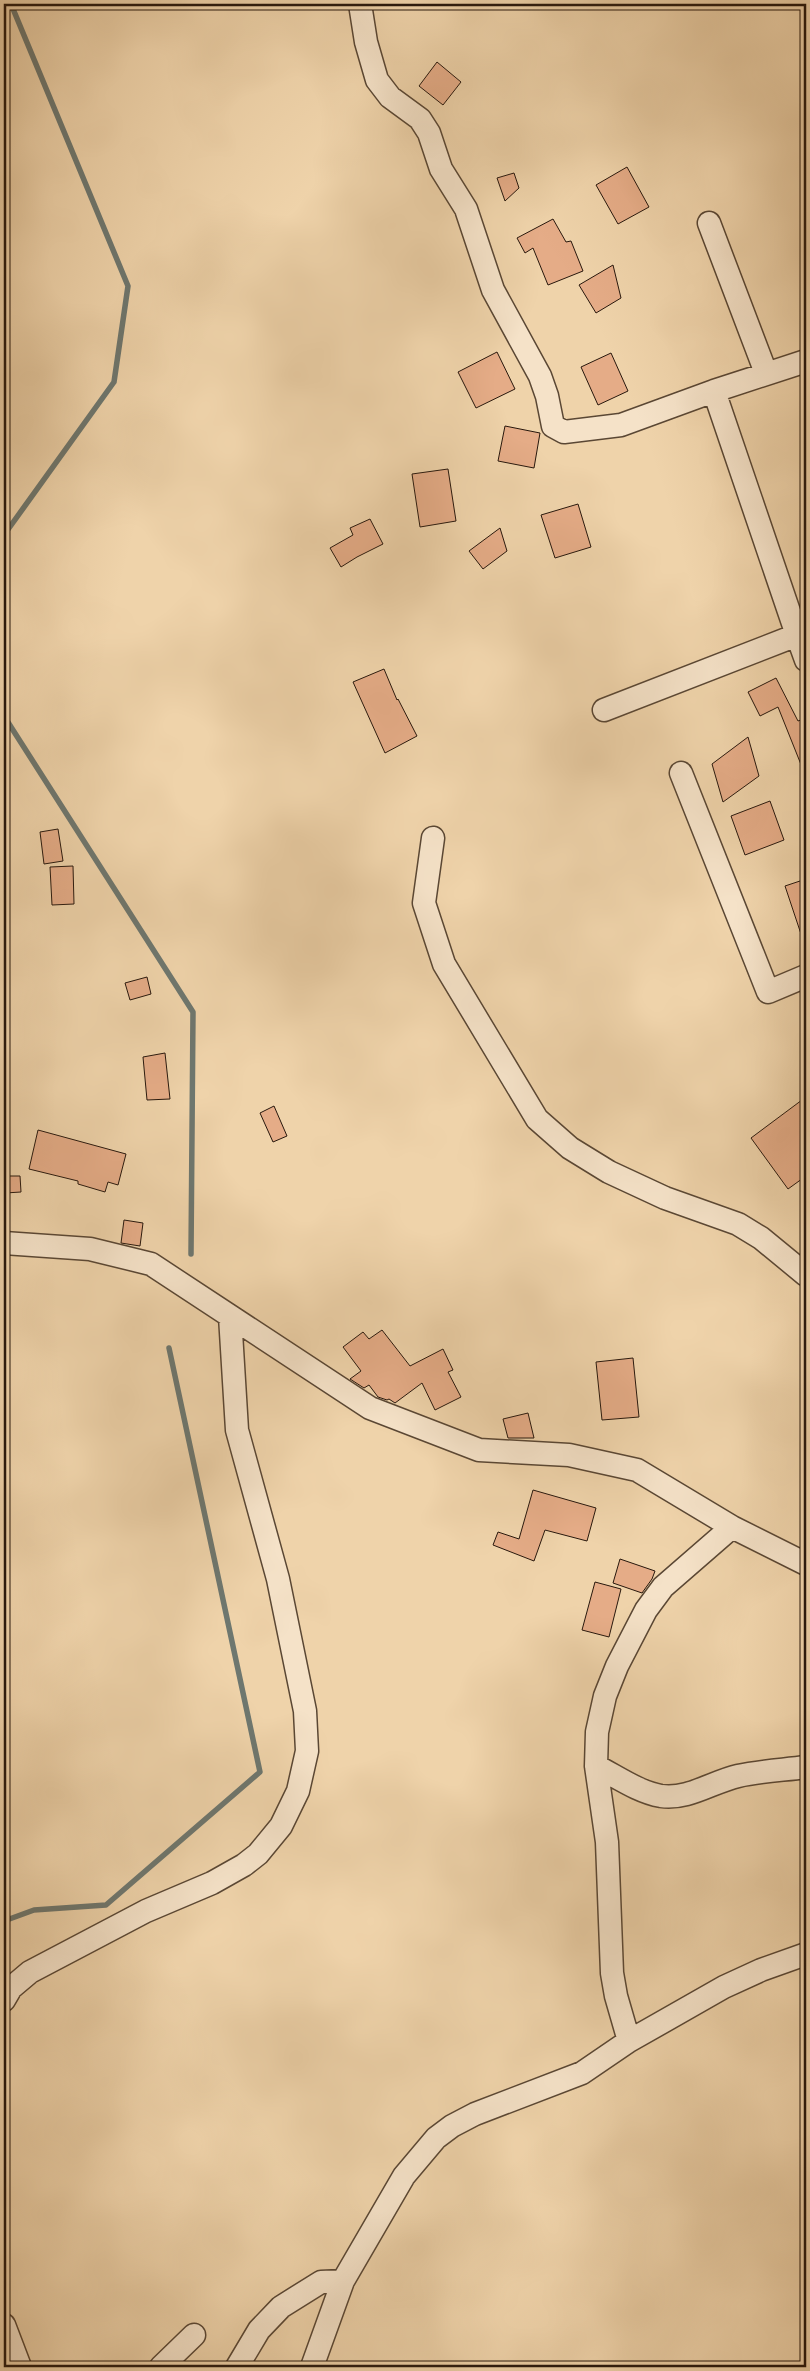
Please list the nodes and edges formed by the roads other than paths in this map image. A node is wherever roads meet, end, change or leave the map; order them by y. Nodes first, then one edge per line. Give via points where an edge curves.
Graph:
1 (360, 4) edge
2 (709, 223) dead end
3 (806, 361) edge
4 (766, 373) junction
5 (714, 391) junction
6 (802, 635) edge
7 (806, 660) edge
8 (604, 710) dead end
9 (681, 773) dead end
10 (433, 838) dead end
11 (806, 976) edge
12 (4, 1244) edge
13 (806, 1275) edge
14 (230, 1316) junction
15 (732, 1527) junction
16 (806, 1564) edge
17 (596, 1766) junction
18 (806, 1767) edge
19 (806, 1954) edge
20 (4, 2000) edge
21 (629, 2041) junction
22 (343, 2281) junction
23 (4, 2325) edge
24 (194, 2335) dead end
25 (20, 2367) edge
26 (161, 2367) edge
27 (237, 2367) edge
28 (312, 2367) edge

1 - 5 street via 377,80 390,97 420,118 429,133 441,169 466,209 493,290 540,376 553,426 564,432 621,425
2 - 4 street
3 - 4 street
4 - 5 street
5 - 6 street
6 - 7 street
6 - 8 street
9 - 11 street via 768,992
10 - 13 street via 424,903 444,964 537,1119 570,1148 609,1172 665,1198 738,1224 761,1238
12 - 14 street via 90,1249 151,1264
14 - 15 street via 370,1408 479,1450 569,1455 637,1470
14 - 20 street via 237,1430 278,1579 304,1711 307,1751 298,1791 281,1826 258,1854 244,1865 212,1884 146,1911 30,1972 11,1988
15 - 16 street
15 - 17 street via 663,1587 646,1610 605,1696 597,1732
17 - 18 street via 651,1794 675,1796 688,1795 739,1776
17 - 21 street via 607,1842 612,1973
19 - 21 street via 724,1987
21 - 22 street via 582,2073 475,2114 436,2138 404,2176
22 - 27 street via 321,2282 281,2307 259,2330
22 - 28 street
23 - 25 street
24 - 26 street

